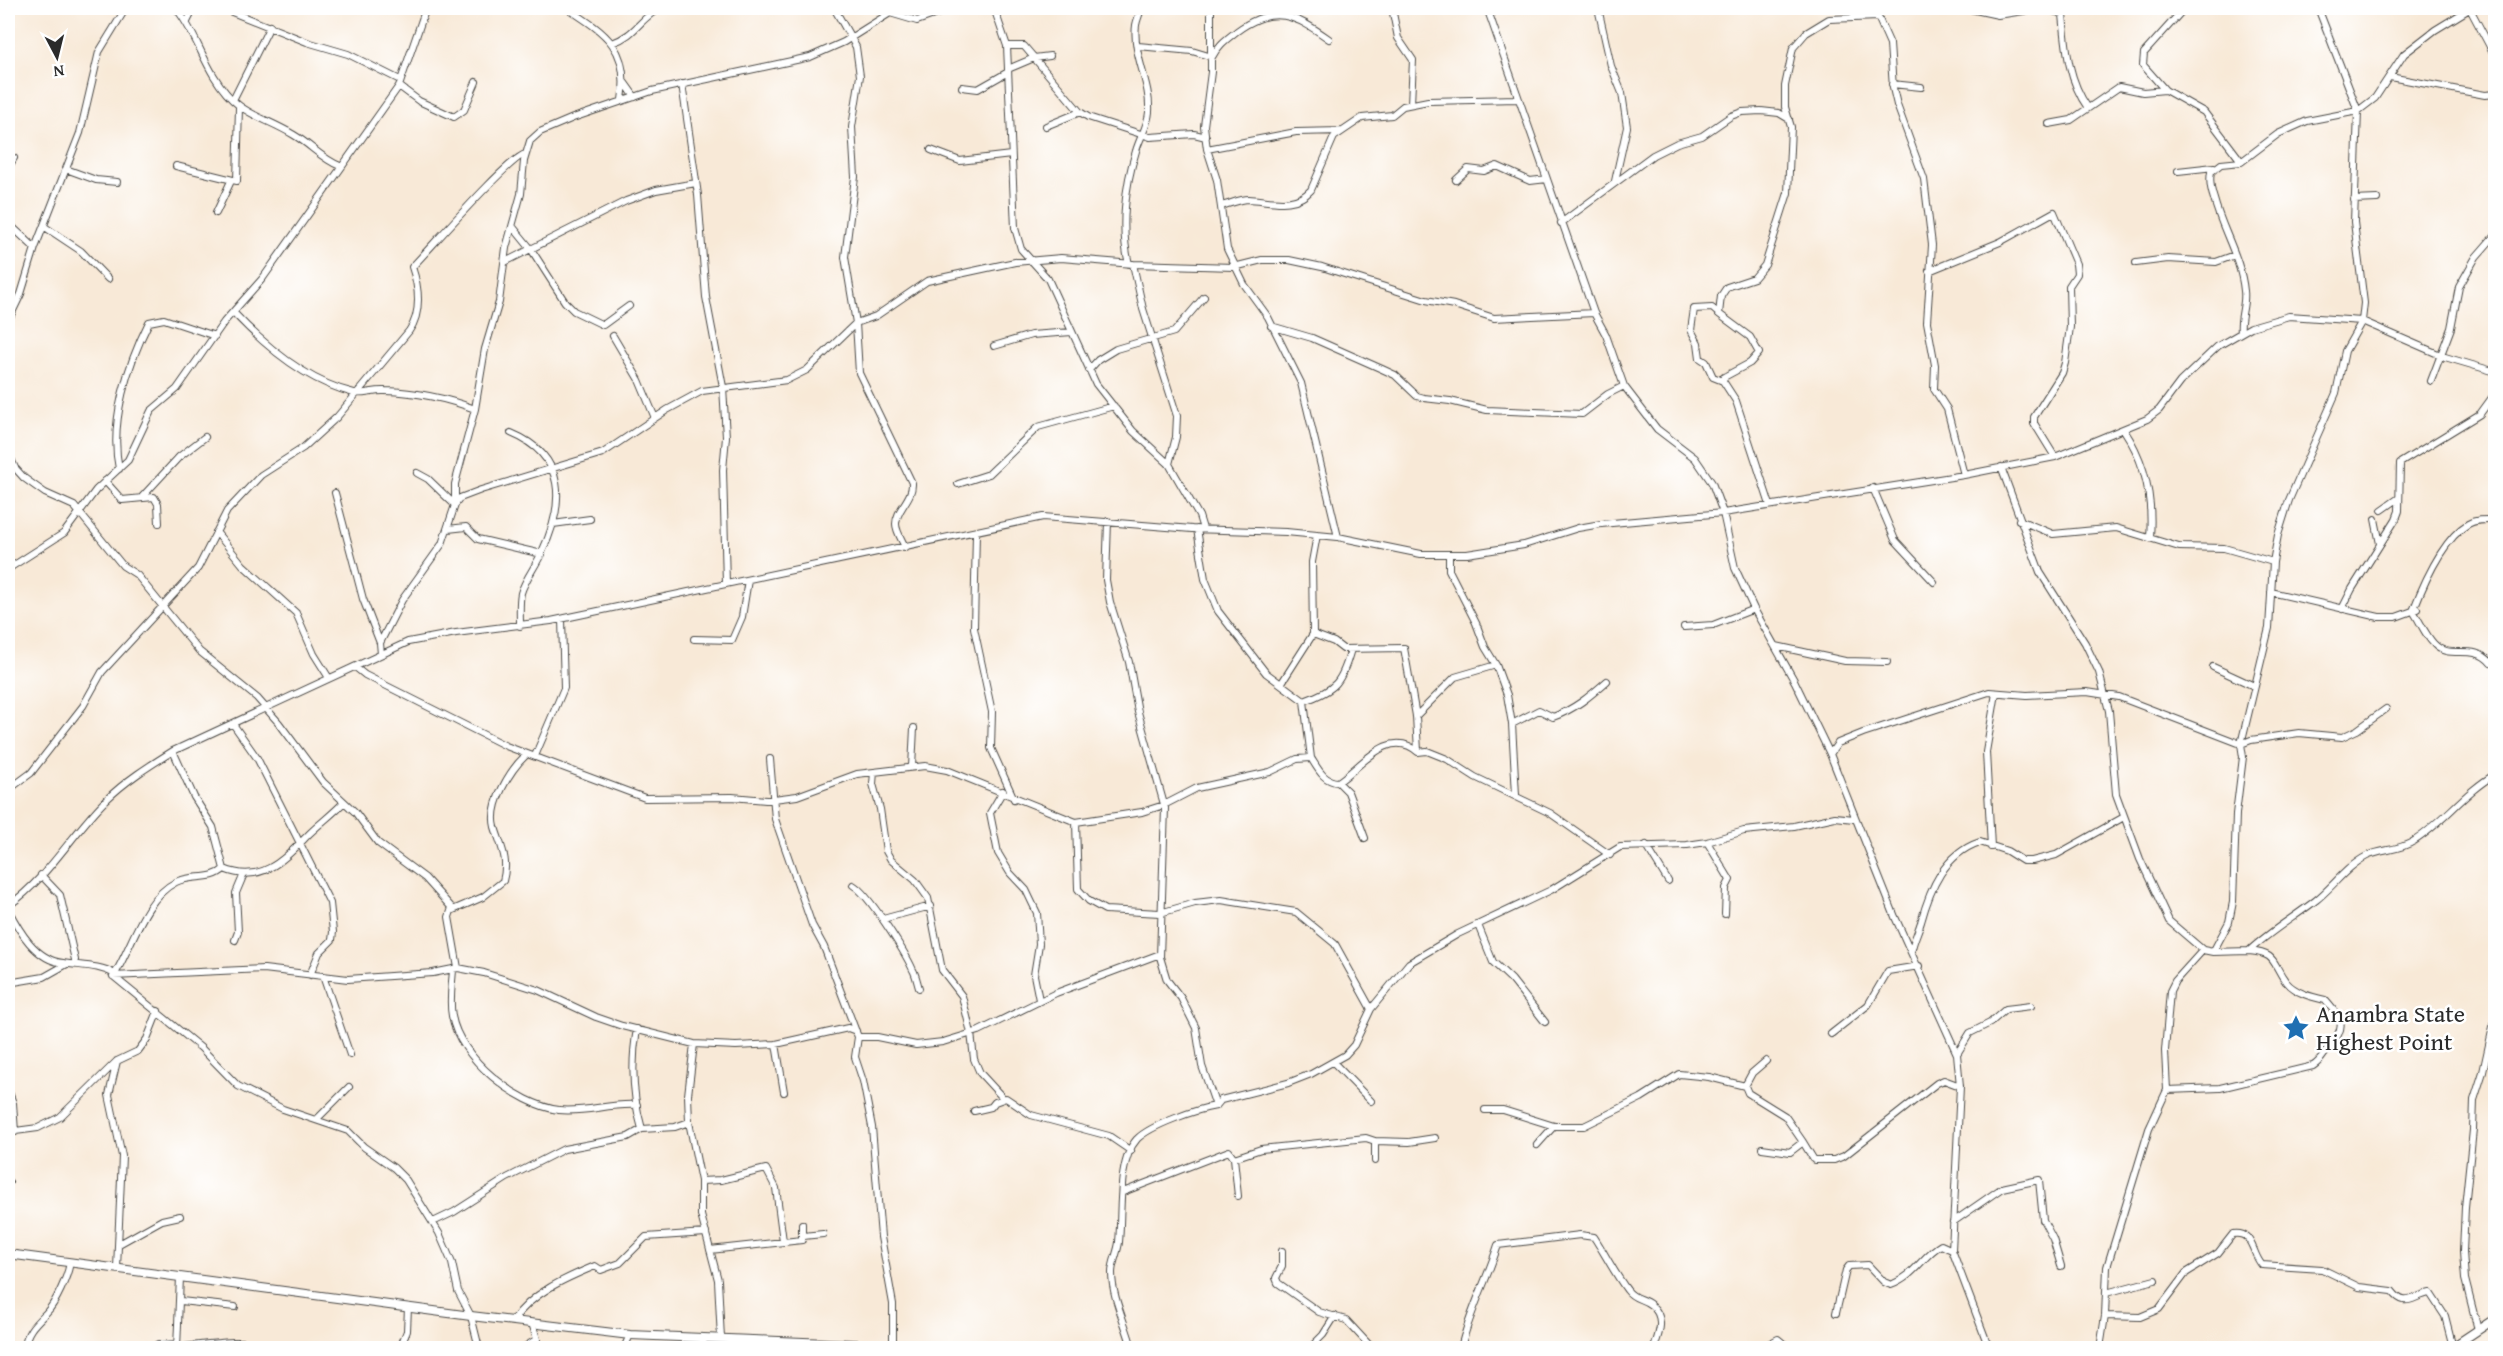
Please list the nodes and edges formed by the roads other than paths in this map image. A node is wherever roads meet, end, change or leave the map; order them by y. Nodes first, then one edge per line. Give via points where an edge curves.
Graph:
1 (126, 8) edge
2 (176, 8) edge
3 (194, 8) edge
4 (222, 8) edge
5 (426, 8) edge
6 (567, 8) edge
7 (660, 8) edge
8 (834, 8) edge
9 (953, 8) edge
10 (994, 8) edge
11 (1142, 8) edge
12 (1212, 8) edge
13 (1392, 8) edge
14 (1486, 8) edge
15 (1598, 8) edge
16 (1874, 8) edge
17 (1966, 8) edge
18 (2042, 8) edge
19 (2189, 8) edge
20 (2318, 8) edge
21 (2470, 8) edge
22 (1878, 17) junction
23 (187, 22) junction
24 (270, 26) junction
25 (850, 38) junction
26 (1329, 39) dead end
27 (612, 44) junction
28 (2492, 44) edge
29 (1007, 46) junction
30 (1138, 46) junction
31 (1050, 56) dead end
32 (1212, 57) junction
33 (1034, 58) junction
34 (2496, 58) edge
35 (1008, 70) junction
36 (2390, 77) junction
37 (476, 82) dead end
38 (400, 83) junction
39 (625, 83) junction
40 (682, 84) junction
41 (1893, 84) junction
42 (962, 87) dead end
43 (1921, 87) dead end
44 (2165, 90) junction
45 (2496, 94) edge
46 (635, 97) junction
47 (1518, 99) junction
48 (233, 100) junction
49 (622, 100) junction
50 (1411, 104) junction
51 (239, 107) junction
52 (2088, 108) junction
53 (2358, 111) junction
54 (1080, 112) junction
55 (1786, 114) junction
56 (2049, 124) dead end
57 (1046, 126) dead end
58 (1333, 134) junction
59 (1144, 135) junction
60 (1206, 137) junction
61 (1207, 149) junction
62 (931, 150) dead end
63 (526, 154) junction
64 (1011, 155) junction
65 (14, 158) dead end
66 (2241, 162) junction
67 (176, 166) dead end
68 (340, 166) junction
69 (8, 168) edge
70 (2214, 168) junction
71 (66, 169) junction
72 (2178, 171) dead end
73 (1546, 179) junction
74 (1456, 180) dead end
75 (231, 181) junction
76 (117, 182) dead end
77 (1615, 182) junction
78 (696, 183) junction
79 (2377, 199) dead end
80 (2354, 200) junction
81 (1221, 206) junction
82 (216, 213) dead end
83 (8, 223) edge
84 (1561, 223) junction
85 (45, 227) junction
86 (513, 227) junction
87 (2496, 234) edge
88 (35, 248) junction
89 (531, 249) junction
90 (2235, 255) junction
91 (1033, 261) junction
92 (504, 262) junction
93 (2136, 263) dead end
94 (1131, 264) junction
95 (1234, 267) junction
96 (1929, 271) junction
97 (108, 279) dead end
98 (1204, 297) dead end
99 (629, 306) dead end
100 (233, 312) junction
101 (1594, 313) junction
102 (1719, 314) junction
103 (8, 321) edge
104 (2362, 321) junction
105 (856, 323) junction
106 (1271, 326) junction
107 (1072, 332) junction
108 (2241, 332) junction
109 (215, 336) junction
110 (614, 336) dead end
111 (1154, 337) junction
112 (994, 346) dead end
113 (2440, 355) junction
114 (1089, 370) junction
115 (2496, 372) edge
116 (1722, 379) junction
117 (2431, 381) dead end
118 (1624, 386) junction
119 (723, 387) junction
120 (2496, 392) edge
121 (357, 394) junction
122 (1114, 406) junction
123 (475, 409) junction
124 (655, 418) junction
125 (2124, 430) junction
126 (511, 433) dead end
127 (205, 437) dead end
128 (8, 452) edge
129 (2055, 457) junction
130 (1169, 464) junction
131 (2001, 467) junction
132 (119, 469) junction
133 (552, 469) junction
134 (417, 473) dead end
135 (1964, 475) junction
136 (105, 481) junction
137 (958, 484) dead end
138 (1873, 488) junction
139 (335, 493) dead end
140 (142, 498) junction
141 (2399, 498) junction
142 (455, 504) junction
143 (1770, 506) junction
144 (2382, 510) dead end
145 (80, 512) junction
146 (1723, 513) junction
147 (590, 519) dead end
148 (2374, 519) dead end
149 (2019, 520) junction
150 (2496, 520) edge
151 (1108, 521) junction
152 (159, 523) dead end
153 (553, 524) junction
154 (448, 529) junction
155 (1200, 529) junction
156 (216, 532) junction
157 (976, 532) junction
158 (1317, 535) junction
159 (1338, 537) junction
160 (2150, 537) junction
161 (2380, 544) junction
162 (905, 547) junction
163 (542, 554) junction
164 (1449, 555) junction
165 (2273, 562) junction
166 (8, 568) edge
167 (748, 580) junction
168 (1934, 582) dead end
169 (726, 584) junction
170 (2271, 592) junction
171 (161, 606) junction
172 (1754, 609) junction
173 (2342, 609) junction
174 (2416, 610) junction
175 (562, 619) junction
176 (520, 626) junction
177 (1684, 627) dead end
178 (1313, 634) junction
179 (694, 639) dead end
180 (380, 643) junction
181 (1776, 646) junction
182 (1351, 649) junction
183 (381, 654) junction
184 (1887, 662) dead end
185 (2491, 663) dead end
186 (1496, 665) junction
187 (355, 667) junction
188 (2213, 667) dead end
189 (329, 678) junction
190 (1607, 681) dead end
191 (1281, 684) junction
192 (2254, 686) junction
193 (1996, 693) junction
194 (2103, 694) junction
195 (1304, 701) junction
196 (266, 708) junction
197 (2386, 710) dead end
198 (1416, 716) junction
199 (233, 724) junction
200 (1512, 724) junction
201 (914, 728) dead end
202 (2241, 744) junction
203 (173, 751) junction
204 (1418, 752) junction
205 (1830, 754) junction
206 (526, 755) junction
207 (535, 756) junction
208 (1311, 758) junction
209 (770, 759) dead end
210 (912, 767) junction
211 (874, 772) junction
212 (2496, 774) edge
213 (1005, 782) junction
214 (1338, 782) junction
215 (8, 790) edge
216 (1002, 794) junction
217 (1516, 795) junction
218 (772, 799) junction
219 (1014, 799) junction
220 (344, 802) junction
221 (1164, 805) junction
222 (2124, 817) junction
223 (1854, 819) junction
224 (1076, 822) junction
225 (1365, 837) dead end
226 (1707, 842) junction
227 (301, 843) junction
228 (1646, 845) junction
229 (1991, 847) junction
230 (291, 855) junction
231 (1610, 855) junction
232 (306, 857) junction
233 (224, 869) junction
234 (244, 874) junction
235 (41, 875) junction
236 (1668, 881) dead end
237 (853, 885) dead end
238 (931, 906) junction
239 (8, 907) edge
240 (453, 910) junction
241 (1160, 913) junction
242 (1725, 914) dead end
243 (883, 919) junction
244 (1478, 925) junction
245 (235, 940) dead end
246 (1912, 950) junction
247 (2203, 950) junction
248 (1158, 951) junction
249 (2249, 951) junction
250 (2213, 952) junction
251 (75, 960) dead end
252 (67, 964) junction
253 (1918, 966) junction
254 (456, 969) junction
255 (114, 975) junction
256 (310, 975) junction
257 (323, 976) junction
258 (8, 983) edge
259 (919, 988) dead end
260 (1039, 1000) junction
261 (2031, 1006) dead end
262 (1371, 1010) junction
263 (158, 1011) junction
264 (2496, 1013) edge
265 (852, 1021) junction
266 (1545, 1022) dead end
267 (2493, 1026) edge
268 (848, 1028) junction
269 (637, 1029) junction
270 (971, 1033) junction
271 (857, 1034) junction
272 (1831, 1034) dead end
273 (694, 1044) junction
274 (776, 1044) junction
275 (1957, 1054) junction
276 (350, 1055) dead end
277 (117, 1061) junction
278 (1766, 1061) dead end
279 (1333, 1062) junction
280 (1744, 1086) junction
281 (1960, 1086) junction
282 (349, 1087) dead end
283 (8, 1090) edge
284 (2167, 1090) junction
285 (784, 1092) dead end
286 (1003, 1098) junction
287 (1371, 1101) dead end
288 (637, 1105) junction
289 (1216, 1106) junction
290 (1485, 1110) dead end
291 (974, 1111) dead end
292 (316, 1120) junction
293 (689, 1122) junction
294 (1554, 1126) junction
295 (642, 1129) junction
296 (8, 1132) edge
297 (15, 1132) junction
298 (1435, 1137) dead end
299 (1375, 1142) junction
300 (1803, 1142) junction
301 (1537, 1145) dead end
302 (1762, 1148) dead end
303 (1131, 1151) junction
304 (1234, 1158) junction
305 (1375, 1161) dead end
306 (701, 1181) junction
307 (1123, 1192) junction
308 (1238, 1196) dead end
309 (180, 1216) dead end
310 (433, 1222) junction
311 (1953, 1222) junction
312 (802, 1224) dead end
313 (706, 1233) junction
314 (823, 1234) dead end
315 (803, 1236) junction
316 (783, 1241) junction
317 (120, 1244) junction
318 (710, 1250) junction
319 (1952, 1250) junction
320 (1282, 1251) dead end
321 (8, 1254) edge
322 (70, 1262) junction
323 (2061, 1266) dead end
324 (117, 1268) junction
325 (180, 1277) junction
326 (2155, 1280) dead end
327 (2106, 1293) junction
328 (181, 1301) junction
329 (235, 1307) dead end
330 (408, 1307) junction
331 (1836, 1313) dead end
332 (471, 1316) junction
333 (1335, 1316) junction
334 (2105, 1316) junction
335 (2496, 1318) edge
336 (513, 1321) junction
337 (532, 1323) junction
338 (2478, 1330) junction
339 (630, 1335) junction
340 (702, 1338) junction
341 (721, 1339) junction
342 (177, 1347) edge
343 (893, 1347) edge
344 (24, 1348) edge
345 (152, 1348) edge
346 (273, 1348) edge
347 (400, 1348) edge
348 (479, 1348) edge
349 (523, 1348) edge
350 (624, 1348) edge
351 (705, 1348) edge
352 (949, 1348) edge
353 (1132, 1348) edge
354 (1310, 1348) edge
355 (1371, 1348) edge
356 (1461, 1348) edge
357 (1654, 1348) edge
358 (1761, 1348) edge
359 (1789, 1348) edge
360 (1989, 1348) edge
361 (2100, 1348) edge
362 (2452, 1348) edge

1 - 71 street via 99,52 80,132
2 - 23 street
3 - 23 street
4 - 24 street
5 - 38 street
6 - 27 street
7 - 27 street via 650,13 628,38
8 - 25 street
9 - 25 street via 917,21 890,13
10 - 29 street
11 - 30 street via 1136,25
12 - 32 street
13 - 50 street via 1398,38 1413,60
14 - 47 street
15 - 77 street via 1611,66 1622,93 1627,127
16 - 22 street
17 - 18 street via 1998,15
18 - 52 street via 2063,14 2068,62
19 - 44 street via 2144,53 2143,65
20 - 53 street
21 - 28 street
21 - 36 street via 2404,54
22 - 41 street via 1890,44
22 - 55 street via 1829,19 1806,33 1792,48 1789,59
23 - 48 street via 214,77
24 - 38 street via 348,54
24 - 48 street
25 - 40 street via 810,57
25 - 105 street via 856,47 860,76 852,127 855,177 845,257
26 - 32 street via 1287,15 1261,16 1220,42
27 - 39 street via 618,50
28 - 34 street
29 - 33 street via 1024,46
29 - 35 street
30 - 32 street
30 - 59 street via 1148,95
31 - 33 street
32 - 60 street
33 - 35 street
33 - 54 street
35 - 42 street via 978,89
35 - 64 street
36 - 45 street
36 - 53 street via 2375,98
37 - 38 street via 464,110 454,117 419,101
38 - 68 street
39 - 46 street
39 - 49 street
40 - 46 street
40 - 78 street
41 - 43 street
41 - 96 street via 1924,179 1932,245
44 - 52 street via 2143,92 2119,87
44 - 66 street via 2204,112
46 - 49 street
47 - 50 street
47 - 73 street
48 - 51 street
49 - 63 street via 540,132 530,141
50 - 58 street via 1395,114 1362,118
51 - 68 street via 296,136 327,161
51 - 75 street via 238,180
52 - 56 street via 2071,120
53 - 66 street via 2319,117 2292,127
53 - 80 street
54 - 57 street
54 - 59 street via 1100,123
55 - 77 street via 1750,111 1731,116 1702,136 1653,155
55 - 102 street via 1791,127 1788,193 1769,256 1754,278 1724,289
58 - 61 street via 1272,136
58 - 81 street via 1311,190 1304,197 1293,202 1247,199
59 - 60 street
59 - 94 street via 1136,150 1124,221 1124,243
60 - 61 street
61 - 81 street
62 - 64 street via 960,162
63 - 86 street
63 - 121 street via 499,173 412,267 419,301 416,321
64 - 91 street via 1015,228 1021,249
65 - 69 street
66 - 70 street
67 - 75 street
68 - 100 street via 291,239
70 - 72 street
70 - 90 street via 2210,186
71 - 76 street via 96,180
71 - 85 street
73 - 74 street via 1530,181 1497,166 1484,171 1468,169
73 - 84 street
75 - 82 street
77 - 84 street
78 - 89 street via 656,190 626,201
78 - 119 street via 706,297
79 - 80 street
80 - 104 street via 2364,303
81 - 95 street via 1227,249
83 - 88 street
84 - 101 street
85 - 88 street
85 - 97 street via 81,251
86 - 89 street
86 - 92 street
87 - 113 street via 2476,257 2459,287 2451,328
88 - 103 street
89 - 92 street
89 - 99 street via 574,311 603,326
90 - 93 street via 2216,262 2168,259
90 - 108 street via 2244,292
91 - 94 street via 1061,258
91 - 105 street via 934,279 876,316
91 - 107 street via 1048,279
92 - 123 street
94 - 95 street
94 - 111 street
95 - 101 street via 1262,260 1289,260 1494,318
95 - 106 street
96 - 129 street via 2000,242 2054,212 2077,274 2069,286 2070,318 2062,373 2034,417
96 - 135 street via 1927,322 1935,365 1934,388 1947,410
98 - 111 street via 1174,333
100 - 109 street
100 - 121 street via 297,367 327,384
101 - 118 street via 1606,334
102 - 116 street via 1740,328 1759,350 1757,357
102 - 116 street via 1712,308 1694,309 1691,330 1700,358 1713,377
104 - 108 street via 2289,316
104 - 113 street
104 - 165 street via 2345,351 2336,393 2289,500
105 - 119 street via 807,369 787,380
105 - 162 street via 859,373 912,483 913,491 896,526
106 - 118 street via 1312,338 1395,375 1417,396 1487,410 1582,414
106 - 159 street via 1301,384
107 - 112 street via 1031,335
107 - 114 street
108 - 125 street via 2202,360 2159,410
109 - 132 street via 177,389 152,411 133,453
109 - 132 street via 164,319 150,322 136,351 119,414
110 - 124 street
111 - 114 street via 1116,349
111 - 130 street via 1178,427
113 - 115 street
113 - 117 street
114 - 122 street
116 - 143 street via 1736,401
118 - 146 street via 1657,429 1695,458 1706,472
119 - 124 street via 695,394
119 - 169 street
120 - 141 street via 2480,414 2400,463
121 - 123 street via 382,391 440,397
121 - 156 street via 303,448 261,475 227,512
122 - 130 street via 1133,431
122 - 137 street via 1038,427 989,474
123 - 142 street via 455,484
124 - 133 street via 603,453
125 - 129 street
125 - 160 street via 2140,460 2151,497
126 - 133 street via 529,441
127 - 140 street via 179,457
128 - 145 street via 24,478
129 - 131 street
130 - 155 street via 1199,516
131 - 135 street
131 - 149 street
132 - 136 street
133 - 142 street via 482,490 460,498
133 - 153 street via 559,492
134 - 142 street
135 - 138 street
136 - 140 street via 122,500
136 - 145 street
138 - 143 street
138 - 168 street via 1895,540
139 - 180 street via 363,599
140 - 152 street via 157,500
141 - 144 street
141 - 161 street via 2396,519
142 - 154 street
143 - 146 street
145 - 166 street via 50,544
145 - 171 street
146 - 164 street via 1601,524 1496,551
146 - 172 street via 1735,568
147 - 153 street
148 - 161 street
149 - 160 street via 2053,534 2116,528
149 - 194 street via 2040,572 2099,672
150 - 174 street via 2466,525 2437,557
151 - 155 street
151 - 157 street via 1043,517
151 - 221 street via 1106,580 1110,602
153 - 163 street
154 - 163 street via 466,527 478,539
154 - 180 street via 442,544 402,600
155 - 158 street
155 - 191 street via 1205,579 1218,611 1266,674
156 - 171 street via 198,568
156 - 189 street via 243,565 296,613
157 - 162 street
157 - 213 street via 974,628 992,712 991,748
158 - 159 street
158 - 178 street via 1312,562
159 - 164 street via 1421,554
160 - 165 street via 2179,547 2224,548
161 - 173 street
162 - 167 street
163 - 176 street via 521,594
164 - 186 street via 1449,570
165 - 170 street
167 - 169 street
167 - 179 street via 742,617 732,640
169 - 175 street
170 - 173 street
170 - 192 street via 2269,628
171 - 196 street via 199,651
171 - 215 street via 102,672 83,705 31,773
172 - 177 street via 1713,625
172 - 181 street
173 - 174 street via 2389,617
174 - 185 street via 2434,645 2446,652 2476,652
175 - 176 street
175 - 207 street via 564,688
176 - 183 street via 426,638
178 - 182 street via 1334,642 1338,648
178 - 191 street
180 - 183 street
181 - 184 street via 1845,661
181 - 205 street
182 - 195 street via 1342,679 1326,693
182 - 198 street via 1404,648
183 - 187 street
186 - 198 street via 1455,677
186 - 200 street via 1507,694
187 - 189 street
187 - 206 street via 460,725
188 - 192 street
189 - 196 street
190 - 200 street via 1563,714 1553,717 1539,710
191 - 195 street
192 - 202 street
193 - 194 street
193 - 205 street via 1972,696 1863,733 1838,743
193 - 229 street via 1986,752
194 - 202 street via 2136,702
194 - 222 street via 2109,711 2116,794
195 - 208 street
196 - 199 street
196 - 220 street via 323,782
197 - 202 street via 2342,737 2299,733
198 - 204 street
199 - 203 street
199 - 227 street via 257,758
200 - 217 street
201 - 210 street
202 - 250 street via 2233,902 2229,922
203 - 233 street via 213,827
203 - 235 street via 107,800
204 - 214 street via 1411,746 1382,748
204 - 217 street via 1427,751 1447,759 1475,777
205 - 223 street
206 - 207 street
206 - 240 street via 504,786 494,814 507,860 503,881 483,897
207 - 218 street via 645,798
208 - 214 street via 1325,778
208 - 221 street via 1298,759 1270,772 1197,788
209 - 218 street
210 - 211 street
210 - 216 street via 938,767
211 - 218 street via 849,776 797,796
211 - 238 street via 886,851 915,880
212 - 249 street via 2462,798 2414,842 2360,860
213 - 216 street
213 - 219 street
214 - 225 street via 1348,792
216 - 219 street
216 - 260 street via 990,813 998,853 1026,890 1037,913 1040,944 1034,975
217 - 231 street via 1565,821
218 - 265 street via 798,886
219 - 224 street
220 - 227 street
220 - 240 street via 378,843 425,878
221 - 224 street
221 - 241 street via 1166,837
222 - 229 street via 2056,855 2032,861
222 - 247 street via 2169,921
223 - 226 street via 1835,817 1744,831
223 - 246 street
224 - 241 street via 1078,889 1089,901 1105,910
226 - 228 street
226 - 242 street via 1730,880
227 - 230 street
227 - 232 street
228 - 231 street via 1620,847
228 - 236 street
229 - 246 street via 1977,843 1942,869
230 - 232 street
230 - 234 street via 268,868
231 - 244 street via 1551,890
232 - 256 street via 330,903 333,932
233 - 234 street
233 - 255 street via 212,876 185,878 159,893
234 - 245 street via 236,893
235 - 239 street
235 - 251 street via 60,895
237 - 243 street via 864,890
238 - 243 street
238 - 270 street via 942,969 962,996
239 - 252 street via 34,948 47,959
240 - 254 street via 450,917
241 - 248 street
241 - 262 street via 1221,900 1296,912 1335,944
243 - 259 street via 915,972
244 - 262 street via 1409,963
244 - 266 street via 1493,962
246 - 253 street
247 - 250 street
247 - 284 street via 2170,991 2165,1051
248 - 260 street
248 - 289 street via 1167,980 1196,1028 1202,1066
249 - 250 street
249 - 284 street via 2265,953 2276,961 2286,983 2308,996 2325,1000 2341,1023 2341,1033 2313,1066 2220,1088
252 - 255 street via 98,967
252 - 258 street via 44,977
253 - 272 street via 1888,970 1868,1005
253 - 275 street
254 - 257 street via 348,979
254 - 269 street via 484,973 538,990 596,1017
254 - 288 street via 452,1018 478,1063 493,1078 558,1110
255 - 256 street via 226,968
255 - 263 street
256 - 257 street
257 - 276 street
260 - 270 street
261 - 275 street via 2006,1009 1970,1033
262 - 279 street via 1354,1045
263 - 277 street via 138,1051
263 - 292 street via 238,1086 283,1109
264 - 267 street
265 - 268 street
265 - 271 street
267 - 338 street via 2474,1100 2463,1252 2465,1279
268 - 271 street
268 - 274 street
269 - 273 street
269 - 288 street via 633,1052
270 - 271 street via 930,1046
270 - 286 street via 980,1073
271 - 343 street via 855,1057 872,1127 881,1236 893,1304
273 - 274 street
273 - 293 street
274 - 285 street
275 - 281 street
277 - 297 street via 60,1117 38,1128
277 - 317 street via 109,1095 122,1156
278 - 280 street via 1752,1072
279 - 287 street
279 - 289 street via 1288,1083 1221,1100
280 - 294 street via 1679,1074 1584,1126
280 - 300 street via 1748,1093 1785,1116
281 - 300 street via 1944,1080 1937,1083 1898,1116 1834,1160 1814,1160
281 - 311 street
282 - 292 street
283 - 297 street
284 - 327 street via 2149,1129 2107,1267
286 - 291 street via 991,1107
286 - 303 street via 1031,1115 1109,1136
288 - 295 street
289 - 303 street via 1191,1110 1146,1132
290 - 294 street via 1503,1110
292 - 310 street via 348,1131 394,1168
293 - 295 street
293 - 306 street
294 - 301 street
295 - 310 street via 628,1137 564,1149
296 - 297 street
298 - 299 street
299 - 304 street via 1366,1138 1261,1149
299 - 305 street
300 - 302 street via 1790,1152
303 - 307 street via 1123,1164
304 - 307 street via 1229,1151 1221,1153
304 - 308 street
306 - 313 street via 701,1215
306 - 316 street via 766,1169 776,1188
307 - 353 street via 1112,1272
309 - 317 street via 162,1220
310 - 332 street
311 - 319 street
311 - 323 street via 2002,1188 2038,1180 2043,1220
312 - 315 street
313 - 318 street
313 - 336 street via 646,1237 620,1263 601,1270 596,1266 539,1294
314 - 315 street
315 - 316 street via 801,1240
316 - 318 street
317 - 324 street
318 - 341 street via 718,1280
319 - 331 street via 1941,1245 1894,1284 1884,1282 1868,1265 1849,1266
319 - 360 street
320 - 333 street via 1278,1283 1303,1303
321 - 322 main road
322 - 324 main road
322 - 344 street via 68,1276 54,1302 31,1327
324 - 325 main road
325 - 328 street
325 - 330 main road
326 - 327 street
327 - 334 street
328 - 329 street
328 - 342 street
330 - 332 main road
330 - 347 street via 407,1330
332 - 336 main road
332 - 348 street
333 - 354 street
333 - 355 street via 1346,1320
334 - 361 street
334 - 362 street via 2151,1314 2166,1302 2186,1273 2218,1253 2233,1234 2241,1233 2249,1238 2262,1265 2322,1269 2359,1287 2392,1291 2400,1301 2430,1293 2445,1316
335 - 338 main road
336 - 337 main road
337 - 339 main road
337 - 349 street via 537,1339
338 - 362 main road
339 - 340 main road
339 - 350 street
340 - 341 main road
340 - 351 street
341 - 343 main road
342 - 345 street via 158,1344
342 - 346 street via 263,1342
343 - 352 main road
356 - 357 street via 1498,1245 1580,1235 1594,1237 1628,1290 1656,1311 1661,1326
358 - 359 street via 1778,1339

